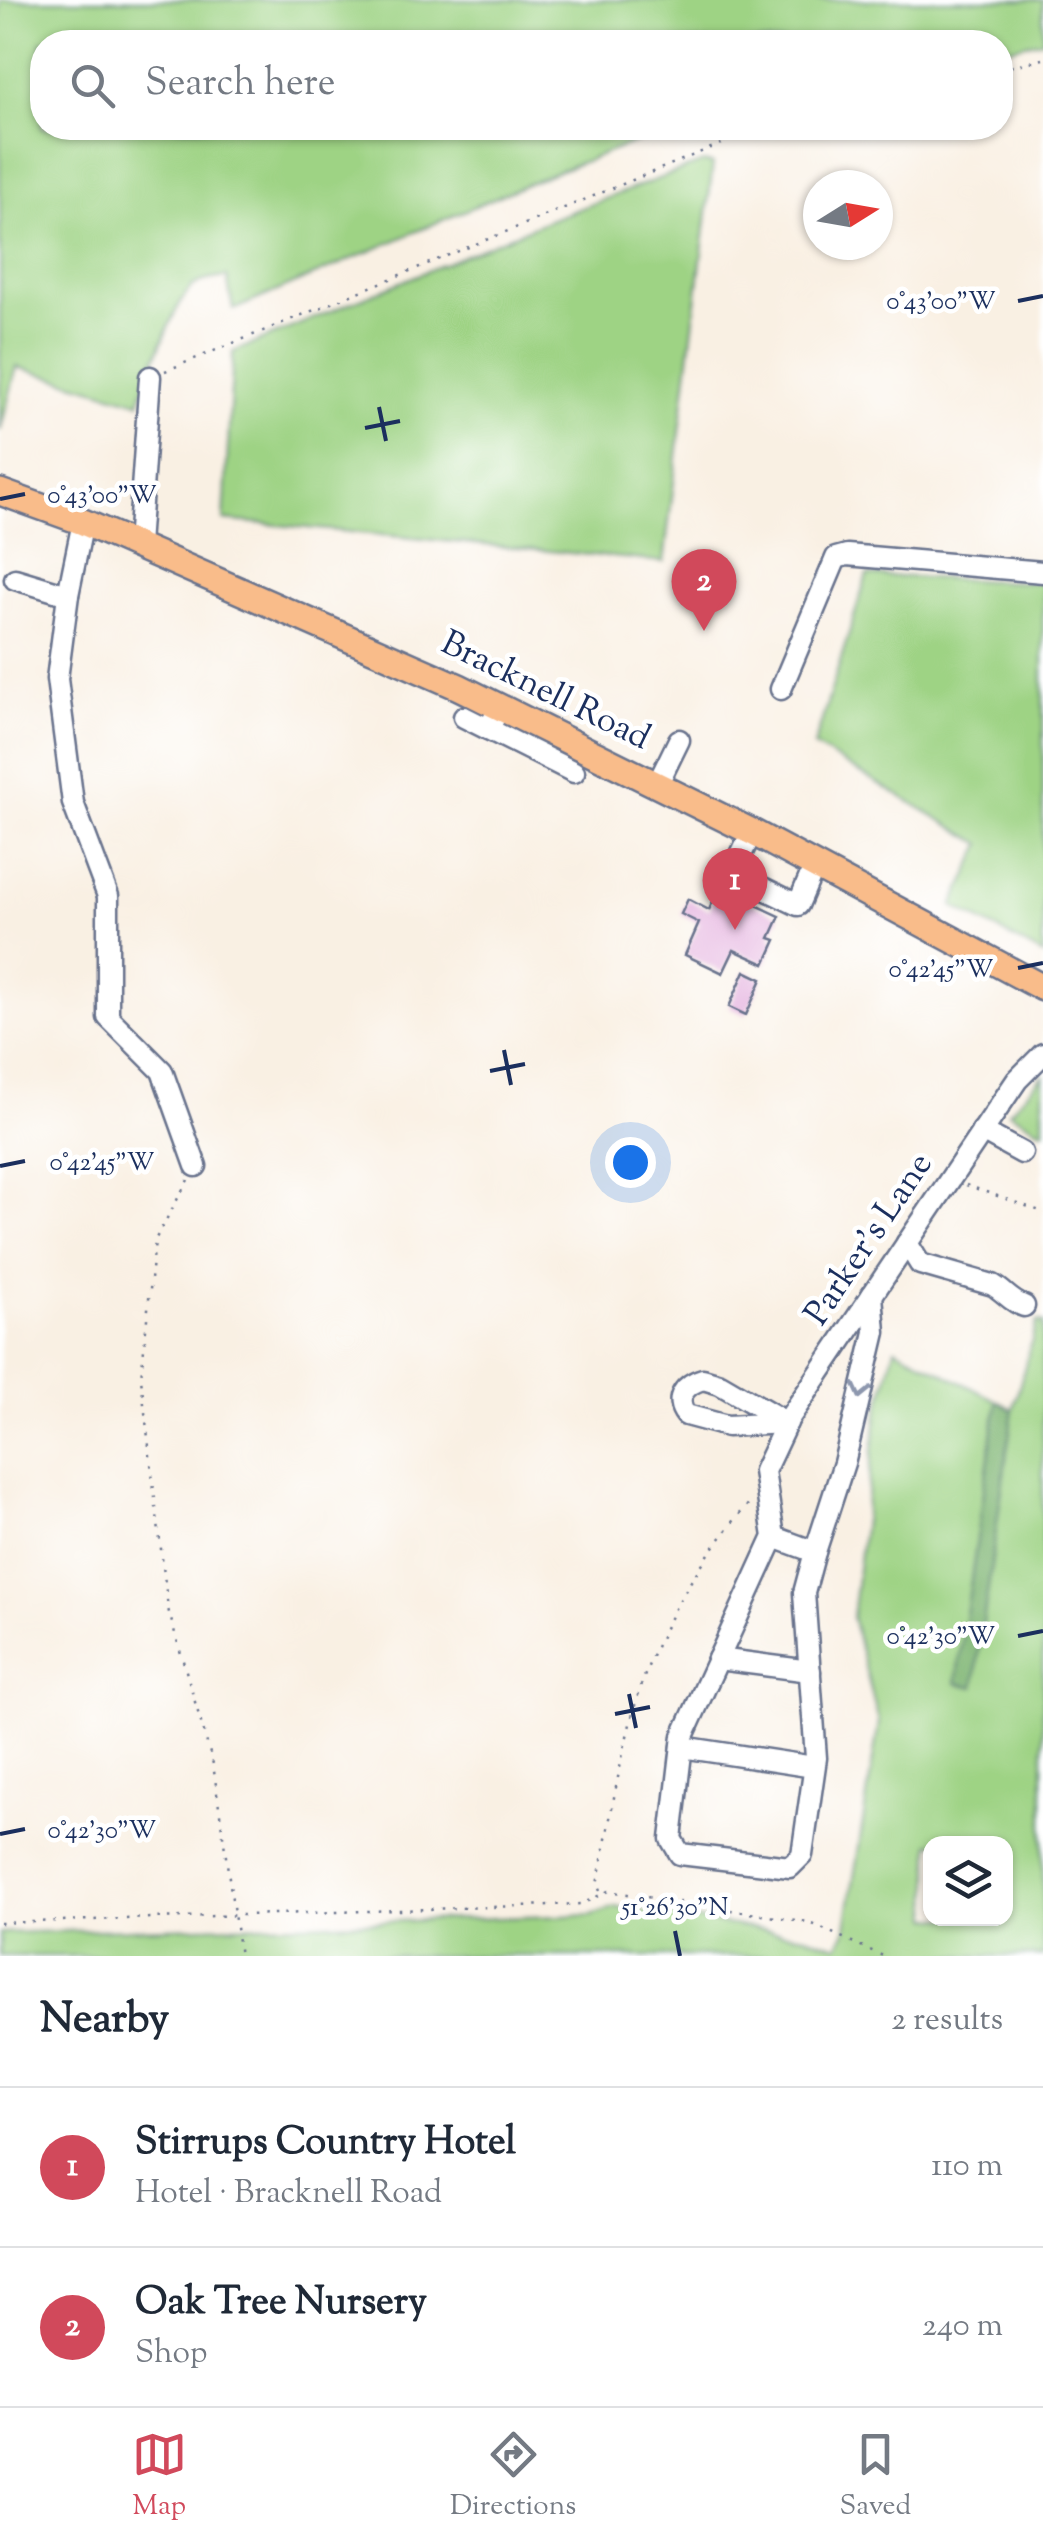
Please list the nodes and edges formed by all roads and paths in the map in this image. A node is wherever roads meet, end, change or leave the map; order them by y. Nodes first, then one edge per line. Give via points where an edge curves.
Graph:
1 (1043, 58) edge
2 (1013, 66) edge
3 (731, 140) edge
4 (150, 377) joint
5 (0, 492) edge
6 (83, 522) junction
7 (138, 545) junction
8 (1043, 572) edge
9 (15, 580) dead end
10 (68, 595) junction
11 (780, 689) dead end
12 (464, 717) dead end
13 (494, 719) junction
14 (679, 740) dead end
15 (574, 772) dead end
16 (657, 786) junction
17 (752, 832) junction
18 (815, 865) junction
19 (1043, 988) edge
20 (1043, 1054) edge
21 (982, 1131) junction
22 (1022, 1153) dead end
23 (196, 1166) joint
24 (950, 1179) junction
25 (1043, 1212) edge
26 (907, 1243) junction
27 (872, 1295) junction
28 (1024, 1306) dead end
29 (765, 1478) junction
30 (774, 1538) junction
31 (815, 1552) junction
32 (718, 1660) junction
33 (810, 1671) junction
34 (682, 1747) junction
35 (814, 1768) junction
36 (602, 1894) junction
37 (235, 1916) junction
38 (0, 1923) edge
39 (240, 1956) edge
40 (883, 1956) edge

1 - 2 path
3 - 4 path
4 - 7 street
5 - 6 main road, Bracknell Road
6 - 7 main road, Bracknell Road
6 - 10 street
7 - 13 main road, Bracknell Road via 459,687
8 - 11 street via 836,558
9 - 10 street
10 - 23 street via 57,679 73,803 108,896 108,1017 162,1071
12 - 13 street
13 - 15 street
13 - 16 main road, Bracknell Road
14 - 16 street
16 - 17 main road, Bracknell Road
17 - 18 main road, Bracknell Road
17 - 18 street via 732,873 798,906
18 - 19 main road, Bracknell Road
20 - 21 street, Parker's Lane
21 - 22 street
21 - 24 street, Parker's Lane
23 - 37 path via 155,1240 141,1378 168,1609 214,1764
24 - 25 path
24 - 26 street, Parker's Lane
26 - 27 street, Parker's Lane
26 - 28 street via 920,1264 992,1285
27 - 29 street, Parker's Lane via 786,1423
27 -> 31 street via 875,1332
29 - 30 street
29 - 36 path via 716,1542 652,1659 628,1735 597,1884
30 - 31 street
30 - 32 street
31 - 33 street via 804,1593
32 - 33 street
32 - 34 street
33 - 35 street
34 - 35 street
34 - 35 street via 671,1840 680,1854 790,1867 802,1854
36 - 37 path via 582,1904
36 - 40 path via 808,1922
37 - 38 path
37 - 39 path

